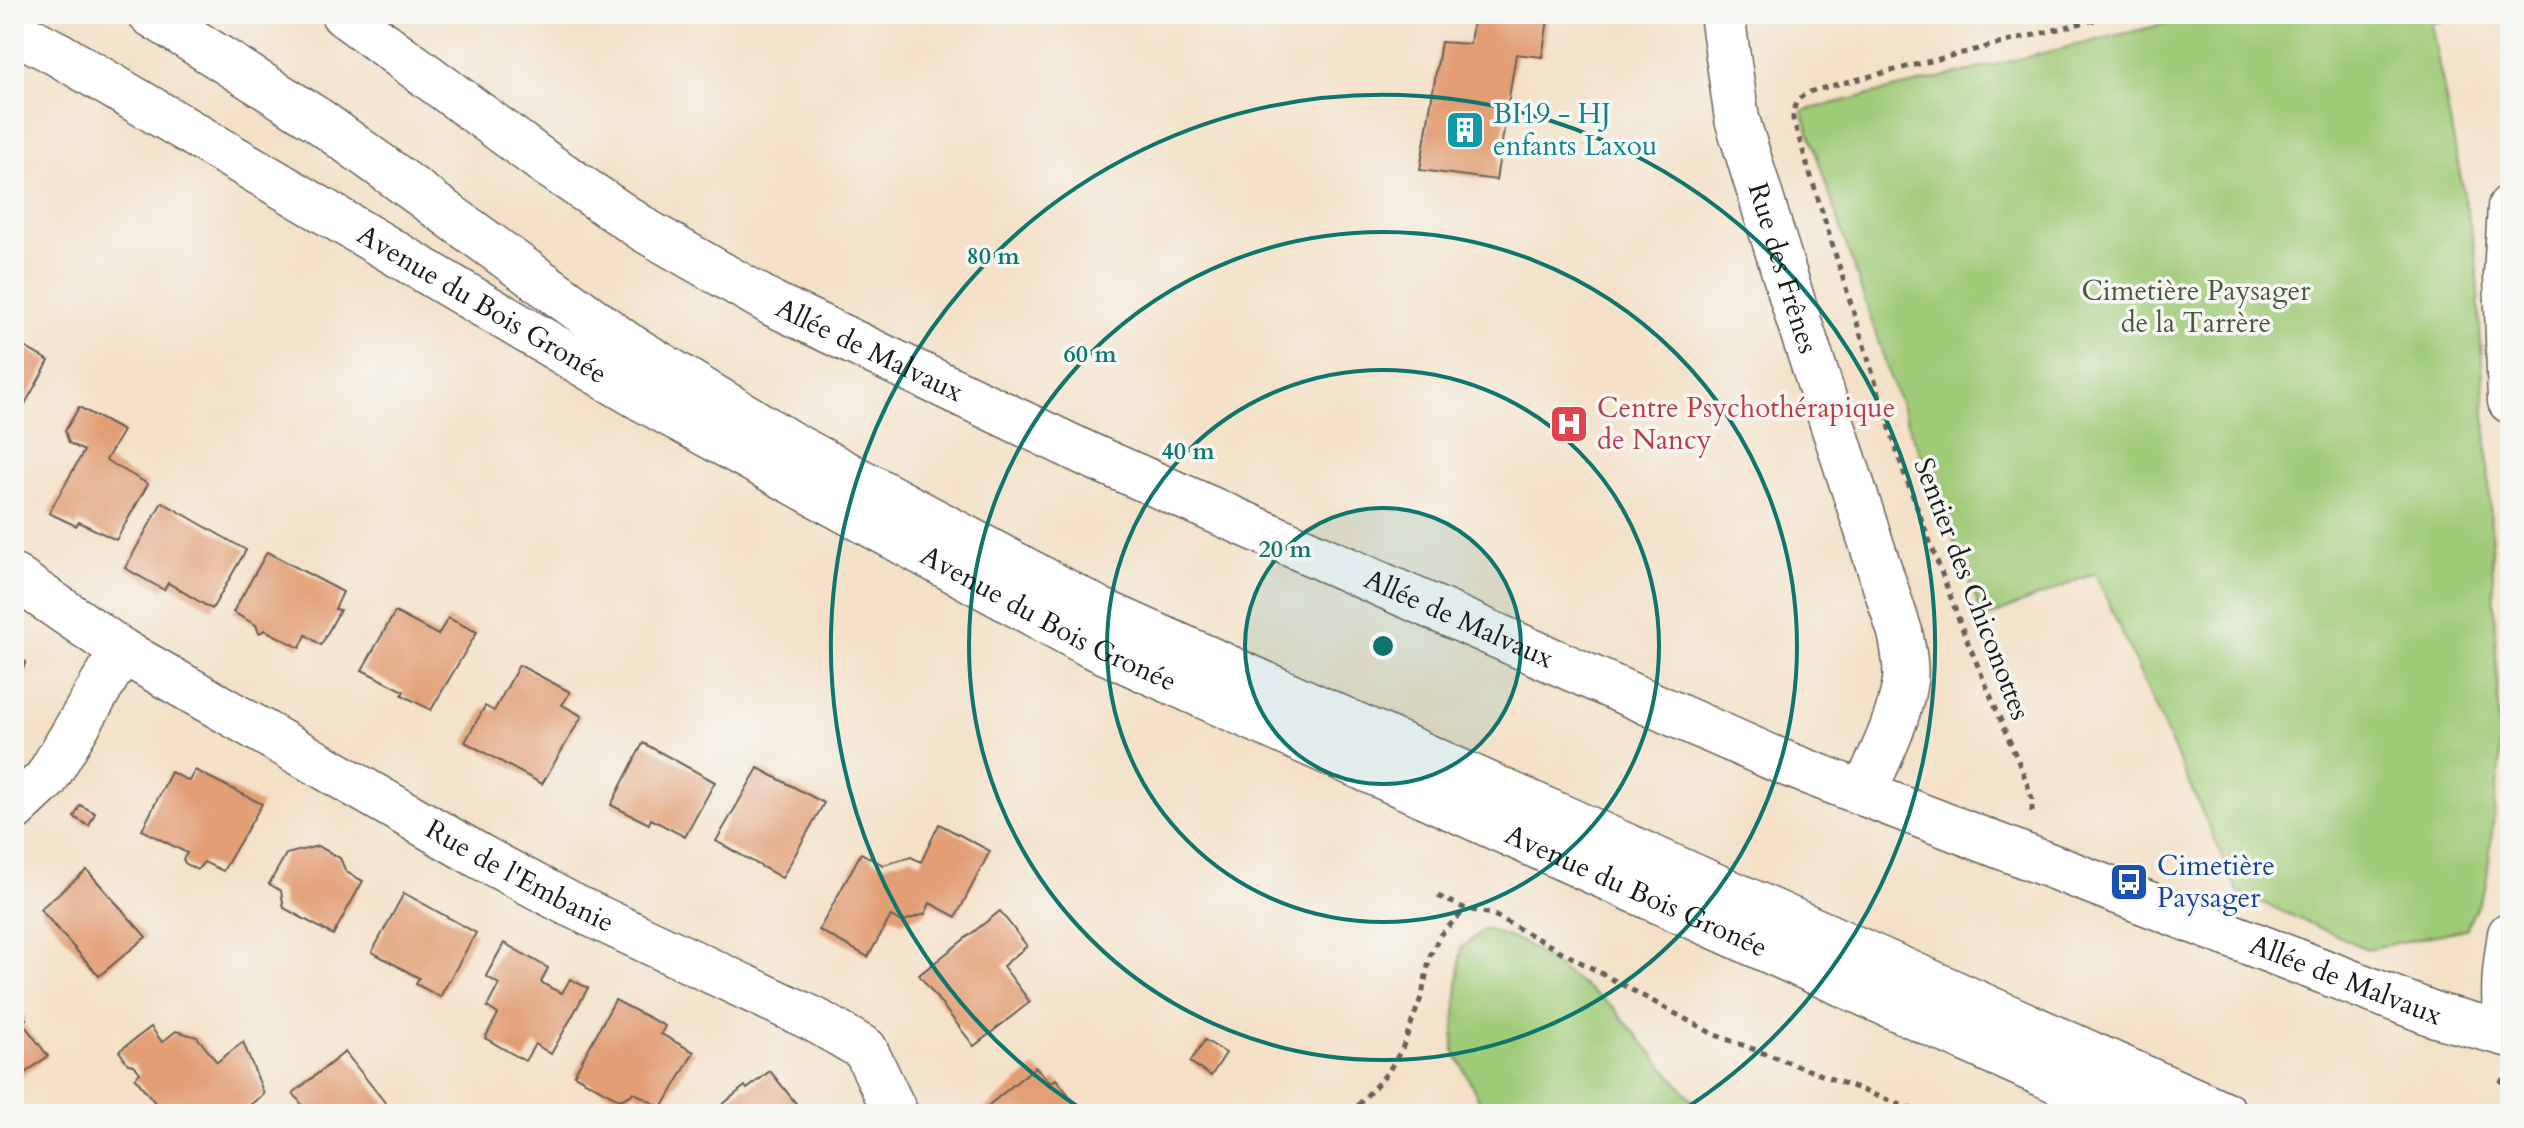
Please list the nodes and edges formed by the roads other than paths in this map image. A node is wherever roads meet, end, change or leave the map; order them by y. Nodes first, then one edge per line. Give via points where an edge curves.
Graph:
1 (150, 14) edge
2 (343, 14) edge
3 (1722, 14) edge
4 (14, 31) edge
5 (58, 54) junction
6 (14, 58) edge
7 (2510, 207) edge
8 (2510, 401) edge
9 (14, 577) edge
10 (122, 651) junction
11 (1864, 792) junction
12 (14, 809) edge
13 (2510, 934) edge
14 (2508, 1034) edge
15 (896, 1114) edge
16 (2131, 1114) edge
17 (2225, 1114) edge

1 - 17 street, Avenue du Bois Gronée via 318,120 625,343 793,445 1086,602
2 - 11 street, Allée de Malvaux via 548,165 646,231 773,304 1089,455 1782,762
3 - 11 street, Rue des Frênes via 1737,119 1905,658 1896,712
4 - 5 street, Avenue du Bois Gronée
5 - 6 street
5 - 16 street, Avenue du Bois Gronée via 644,400 1090,645
7 - 8 street
9 - 10 street, Rue de l'Embanie
10 - 12 street via 46,779
10 - 15 street, Rue de l'Embanie via 569,904 852,1039 865,1049
11 - 14 street, Allée de Malvaux via 2436,1015
13 - 14 street via 2502,998

